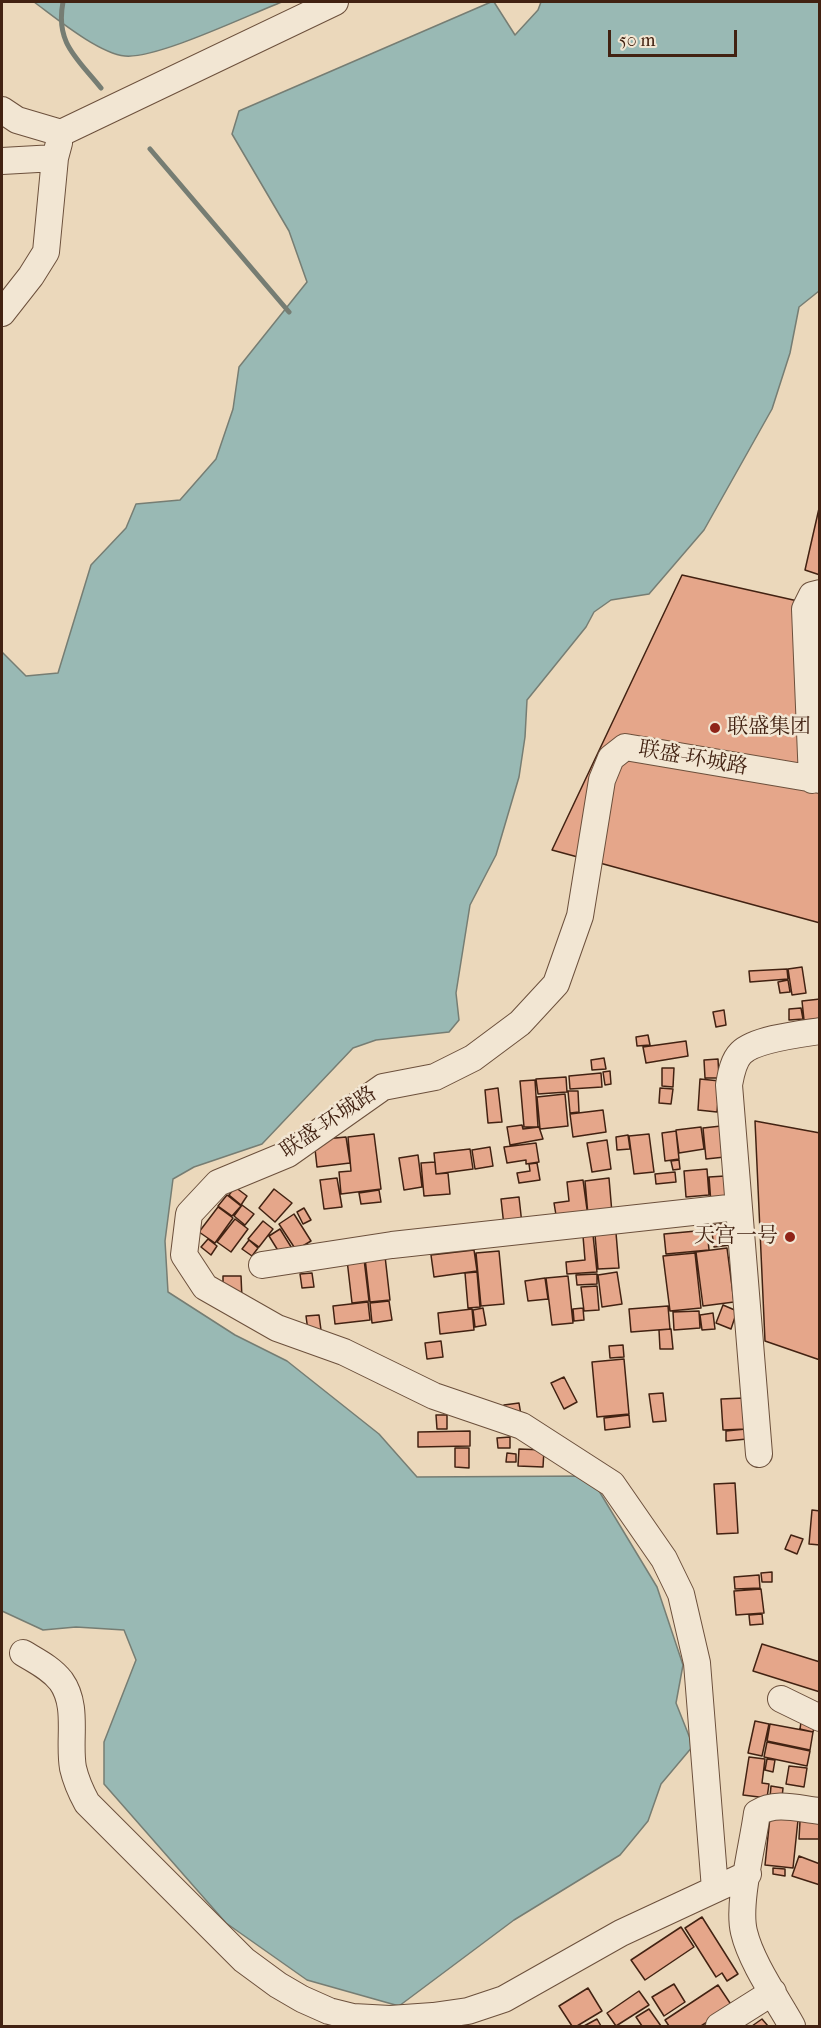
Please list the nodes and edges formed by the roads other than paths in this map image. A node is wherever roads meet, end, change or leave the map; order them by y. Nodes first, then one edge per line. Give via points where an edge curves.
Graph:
1 (335, 2) edge
2 (2, 110) edge
3 (61, 133) junction
4 (55, 158) junction
5 (2, 161) edge
6 (2, 313) edge
7 (819, 593) edge
8 (816, 780) edge
9 (819, 1031) edge
10 (738, 1207) junction
11 (261, 1265) dead end
12 (759, 1454) dead end
13 (23, 1653) dead end
14 (781, 1699) dead end
15 (819, 1718) edge
16 (819, 1811) edge
17 (748, 1874) junction
18 (715, 1889) junction
19 (773, 1992) junction
20 (718, 2026) edge
21 (792, 2026) edge

1 - 3 street
2 - 3 street via 17,120
3 - 4 street
4 - 5 street
4 - 6 street via 46,252
7 - 8 street via 812,596 805,609
8 - 18 street, 联盛-环城路 via 625,747 611,758 602,780 580,916 556,984 520,1023 473,1058 435,1077 383,1087 288,1154 218,1183 189,1214 184,1255 205,1287 277,1328 344,1352 434,1396 522,1426 612,1484 664,1559 681,1594 697,1663
9 - 10 street via 756,1045 736,1060 729,1085
10 - 11 street via 392,1245
10 - 12 street
13 - 18 street via 61,1681 72,1723 73,1767 87,1803 244,1960 278,1985 329,2011 390,2019 468,2011 504,1999 621,1933
14 - 15 street
16 - 17 street via 778,1806 758,1813
17 - 18 street
17 - 19 street via 742,1918 744,1933
19 - 20 street
19 - 21 street

